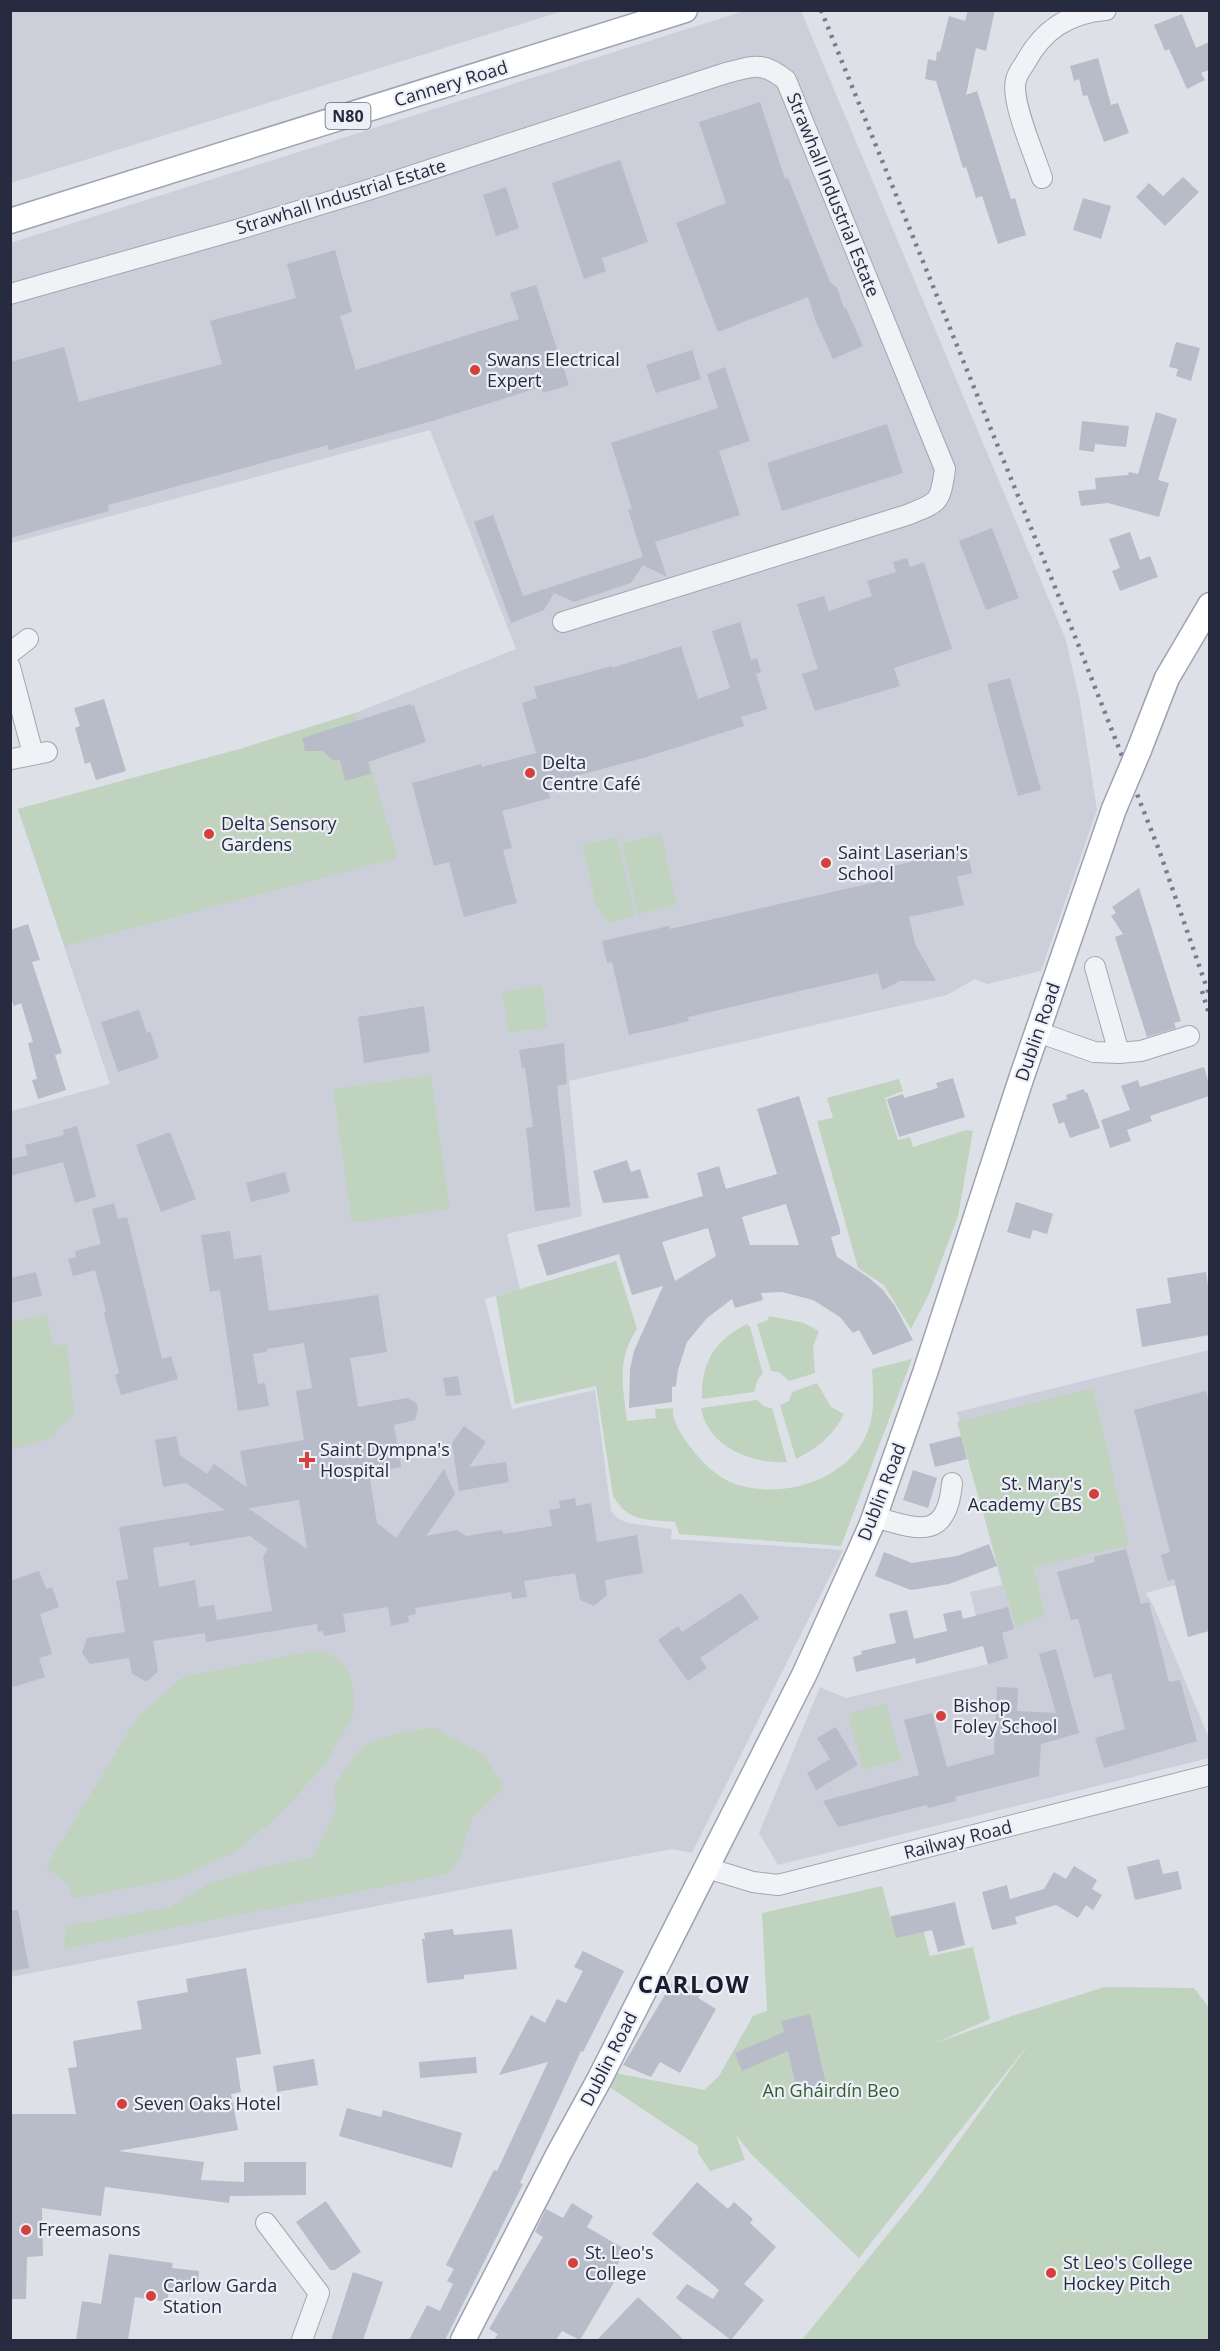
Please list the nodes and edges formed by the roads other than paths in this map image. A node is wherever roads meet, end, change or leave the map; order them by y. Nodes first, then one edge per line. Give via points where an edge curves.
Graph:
1 (685, 10) edge
2 (1106, 10) edge
3 (1042, 177) dead end
4 (10, 222) edge
5 (10, 294) edge
6 (1209, 605) edge
7 (563, 622) dead end
8 (28, 639) dead end
9 (10, 653) edge
10 (10, 667) edge
11 (12, 759) edge
12 (1095, 967) dead end
13 (1038, 1032) junction
14 (1189, 1036) dead end
15 (1119, 1053) junction
16 (952, 1483) dead end
17 (875, 1517) junction
18 (1209, 1775) edge
19 (707, 1868) junction
20 (266, 2223) dead end
21 (302, 2340) edge
22 (463, 2340) edge

1 - 4 main road, Cannery Road / N80
2 - 3 street via 1085,12 1053,28 1033,49 1016,80 1017,103
5 - 7 street, Strawhall Industrial Estate via 359,193 726,73 752,67 770,68 786,80 945,469 942,494 931,506 907,515
6 - 13 main road, Dublin Road, bridge via 1167,678 1114,809
8 - 9 street
10 - 11 street via 40,753
12 - 15 street
13 - 15 street via 1094,1052
13 - 17 main road, Dublin Road
14 - 15 street via 1141,1051
16 - 17 street via 946,1510 939,1522 931,1526 906,1526
17 - 19 main road, Dublin Road via 805,1673
18 - 19 street, Railway Road via 778,1885
19 - 22 main road, Dublin Road
20 - 21 street via 319,2294

